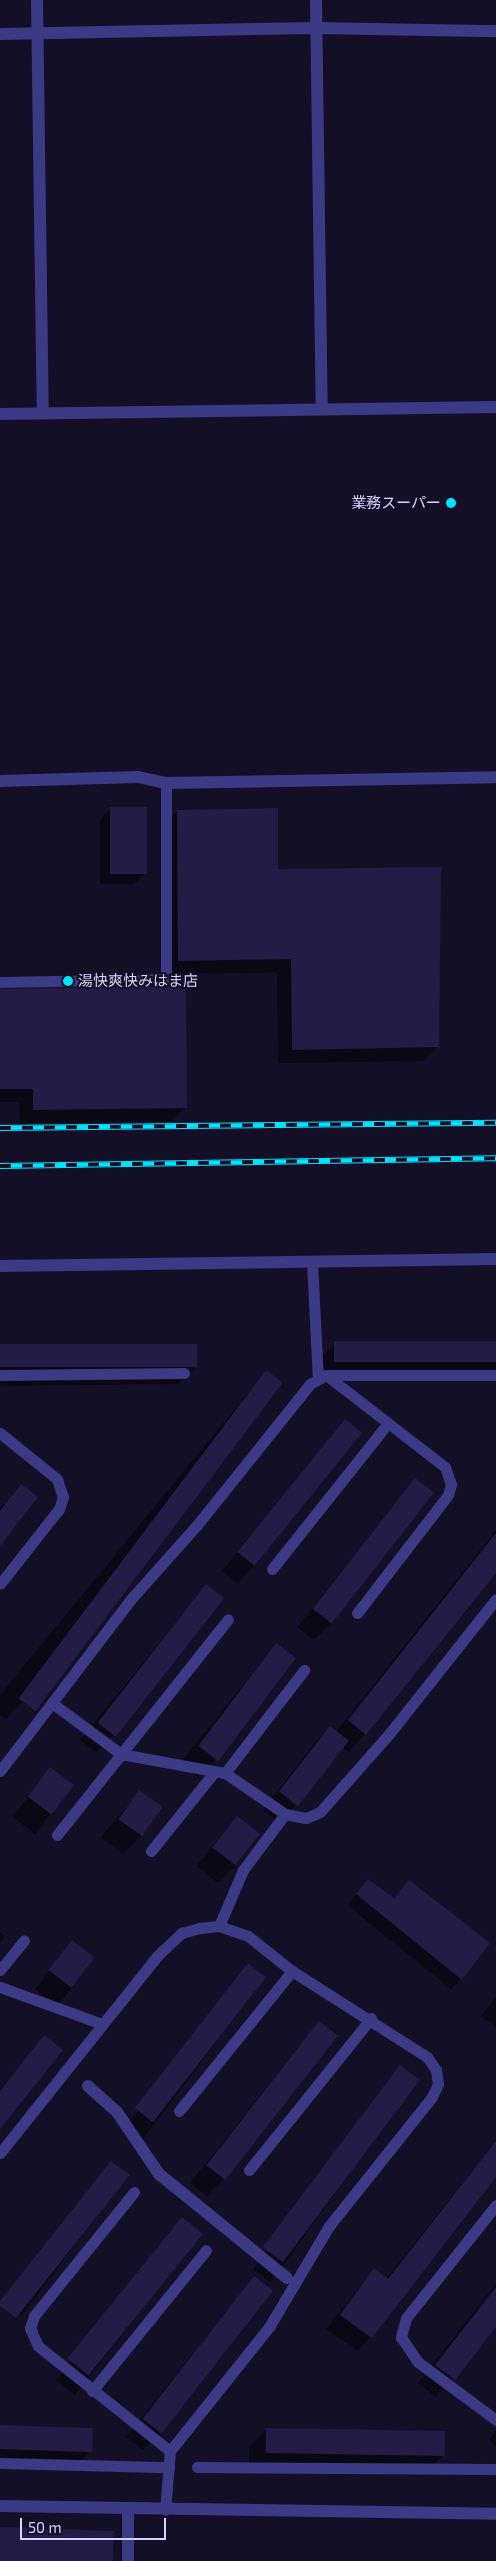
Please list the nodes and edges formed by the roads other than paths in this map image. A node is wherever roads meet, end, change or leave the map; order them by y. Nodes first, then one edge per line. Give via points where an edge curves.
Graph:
1 (37, 0) edge
2 (316, 0) edge
3 (316, 28) junction
4 (496, 31) edge
5 (38, 33) junction
6 (0, 34) edge
7 (496, 407) edge
8 (322, 409) junction
9 (43, 413) junction
10 (0, 414) edge
11 (496, 777) edge
12 (0, 781) edge
13 (166, 783) junction
14 (0, 982) edge
15 (496, 1259) edge
16 (312, 1262) junction
17 (0, 1266) edge
18 (184, 1373) dead end
19 (0, 1375) edge
20 (496, 1376) edge
21 (322, 1377) junction
22 (388, 1423) junction
23 (0, 1433) edge
24 (272, 1569) dead end
25 (0, 1584) edge
26 (496, 1599) edge
27 (357, 1613) dead end
28 (228, 1619) dead end
29 (304, 1670) dead end
30 (52, 1703) junction
31 (121, 1754) junction
32 (0, 1771) edge
33 (220, 1772) junction
34 (285, 1814) junction
35 (57, 1835) dead end
36 (151, 1851) dead end
37 (219, 1926) junction
38 (24, 1940) dead end
39 (0, 1970) edge
40 (292, 1971) junction
41 (2, 1991) edge
42 (371, 2018) junction
43 (102, 2024) junction
44 (88, 2086) dead end
45 (179, 2111) dead end
46 (0, 2154) edge
47 (249, 2170) dead end
48 (134, 2192) dead end
49 (496, 2205) edge
50 (206, 2250) dead end
51 (286, 2278) dead end
52 (92, 2390) junction
53 (496, 2420) edge
54 (170, 2451) junction
55 (0, 2463) edge
56 (197, 2467) dead end
57 (168, 2468) junction
58 (496, 2469) edge
59 (0, 2506) edge
60 (128, 2509) junction
61 (165, 2510) junction
62 (496, 2514) edge
63 (128, 2561) edge

1 - 5 street
2 - 3 street
3 - 4 street
3 - 5 street
3 - 8 street
5 - 6 street
5 - 9 street
7 - 8 street
8 - 9 street
9 - 10 street
11 - 13 street
12 - 13 street via 138,777
13 - 14 lane via 166,980
15 - 16 street
16 - 17 street
16 - 21 lane
18 - 19 lane
20 - 21 lane
21 - 22 lane
21 - 30 lane via 302,1391 198,1525 131,1599
22 - 24 lane
22 - 27 lane via 446,1467 451,1484 448,1496
23 - 25 lane via 57,1479 64,1497 59,1509
26 - 34 lane via 389,1734 320,1812 300,1818
28 - 31 lane
29 - 33 lane
30 - 31 lane
30 - 32 lane
31 - 33 lane
31 - 35 lane
33 - 34 lane
33 - 36 lane
34 - 37 lane via 243,1870
37 - 40 lane via 248,1936
37 - 43 lane via 182,1933 170,1943
38 - 39 lane
40 - 42 lane
40 - 45 lane
41 - 43 lane
42 - 47 lane
42 - 54 lane via 427,2057 436,2070 438,2084 432,2097 329,2226 269,2327
43 - 46 lane
44 - 51 street via 117,2112 159,2174
48 - 52 lane via 34,2316 30,2328 38,2346
49 - 53 lane via 406,2318 401,2337 418,2362
50 - 52 lane
52 - 54 lane
54 - 57 lane
55 - 57 lane
56 - 58 lane
57 - 61 lane
59 - 60 street
60 - 61 street
60 - 63 street
61 - 62 street

